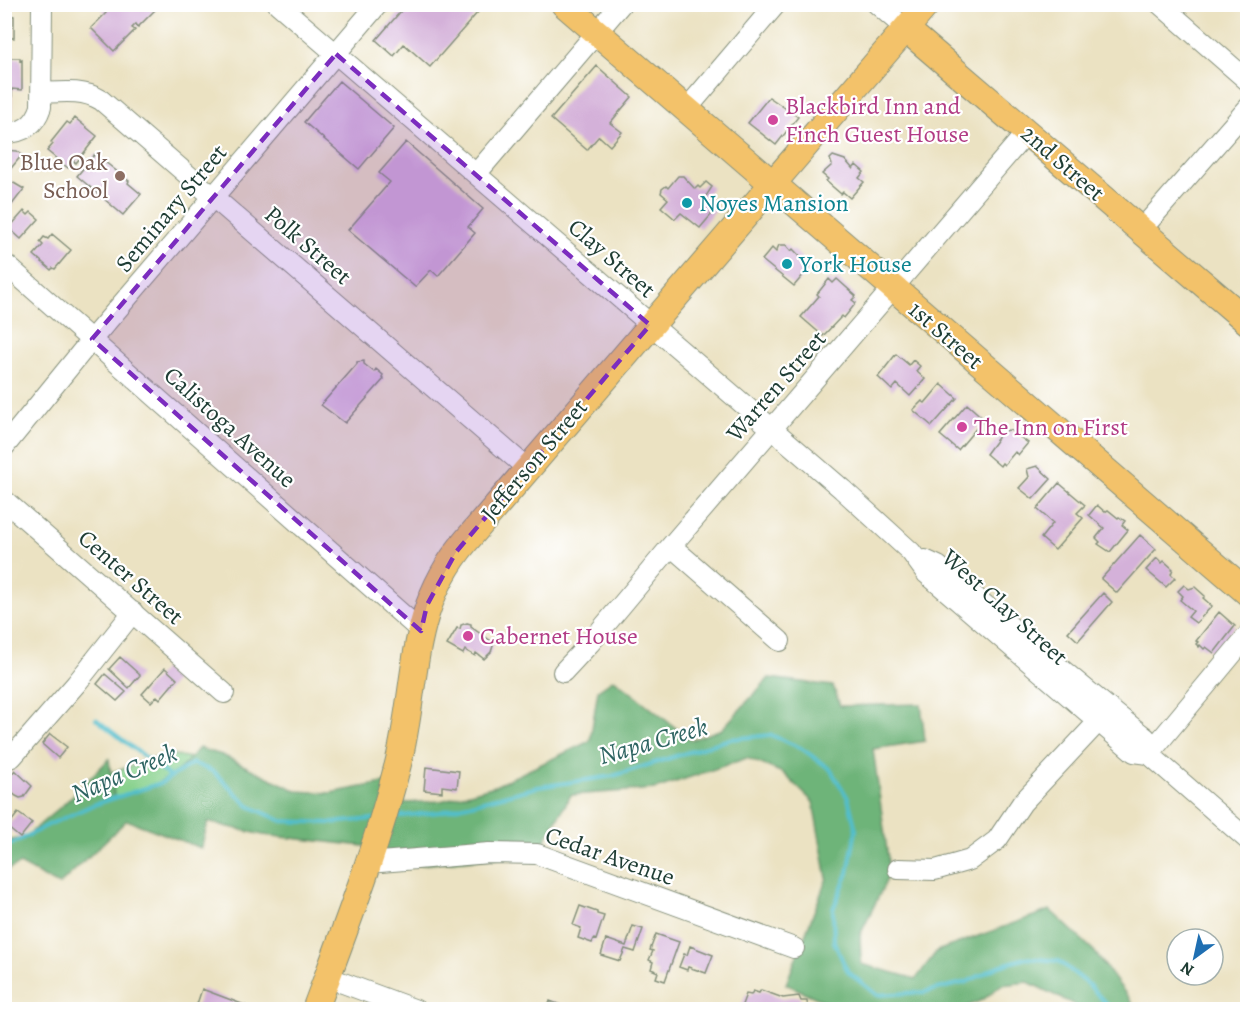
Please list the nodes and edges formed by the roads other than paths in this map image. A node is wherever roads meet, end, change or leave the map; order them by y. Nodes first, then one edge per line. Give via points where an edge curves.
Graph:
1 (42, 4) edge
2 (278, 4) edge
3 (378, 4) edge
4 (564, 4) edge
5 (621, 4) edge
6 (776, 4) edge
7 (877, 4) edge
8 (927, 4) edge
9 (1160, 4) edge
10 (906, 29) junction
11 (597, 32) junction
12 (336, 54) junction
13 (1248, 81) edge
14 (41, 100) junction
15 (1248, 108) edge
16 (686, 111) junction
17 (1027, 132) junction
18 (4, 133) edge
19 (476, 174) junction
20 (771, 184) junction
21 (214, 197) junction
22 (1141, 230) junction
23 (4, 263) edge
24 (893, 290) junction
25 (1248, 322) edge
26 (650, 325) junction
27 (93, 339) junction
28 (772, 430) junction
29 (4, 447) edge
30 (528, 469) junction
31 (4, 500) edge
32 (671, 546) junction
33 (911, 552) junction
34 (1248, 593) edge
35 (133, 612) junction
36 (420, 631) junction
37 (1248, 635) edge
38 (780, 640) dead end
39 (563, 672) dead end
40 (224, 693) dead end
41 (1098, 722) junction
42 (1149, 754) junction
43 (4, 760) edge
44 (1248, 840) edge
45 (371, 853) junction
46 (898, 869) dead end
47 (794, 948) dead end
48 (327, 977) junction
49 (315, 1010) edge
50 (416, 1010) edge

1 - 14 street
2 - 12 street, Clay Street
3 - 12 street, Seminary Street
4 - 11 main road, 1st Street
5 - 11 street
6 - 16 street
7 - 10 street, 2nd Street
8 - 10 main road, Jefferson Street
9 - 13 street
10 - 17 main road, 2nd Street
10 - 20 main road, Jefferson Street
11 - 16 main road, 1st Street
11 - 19 street
12 - 19 street, Clay Street
12 - 21 street, Seminary Street
14 - 18 street via 37,117 25,130
14 - 21 street, Polk Street via 78,92 93,96
15 - 22 street
16 - 20 main road, 1st Street
17 - 22 main road, 2nd Street
17 - 24 street, Warren Street
19 - 26 street, Clay Street
20 - 24 main road, 1st Street
20 - 26 main road, Jefferson Street
21 - 27 street, Seminary Street
21 - 30 street, Polk Street
22 - 25 main road, 2nd Street
23 - 27 street, Calistoga Avenue
24 - 28 street, Warren Street
24 - 34 main road, 1st Street
26 - 28 street, Clay Street
26 - 30 main road, Jefferson Street
27 - 29 street, Seminary Street
27 - 36 street, Calistoga Avenue
28 - 32 street, Warren Street
28 - 33 street, Clay Street
30 - 36 main road, Jefferson Street via 448,564 433,591
31 - 35 street, Center Street
32 - 38 street
32 - 39 street, Warren Street
33 - 41 street, West Clay Street via 927,574
33 - 42 street, West Clay Street via 938,566 1146,738
35 - 40 street, Center Street
35 - 43 street via 76,684 12,757
36 - 45 main road, Jefferson Street via 402,746
37 - 42 street
41 - 42 street, West Clay Street via 1134,752
41 - 46 street via 1022,803 997,840 970,860 935,870
42 - 44 street, West Clay Street
45 - 47 street, Cedar Avenue via 537,854
45 - 48 main road, Jefferson Street
48 - 49 main road, Jefferson Street
48 - 50 street

